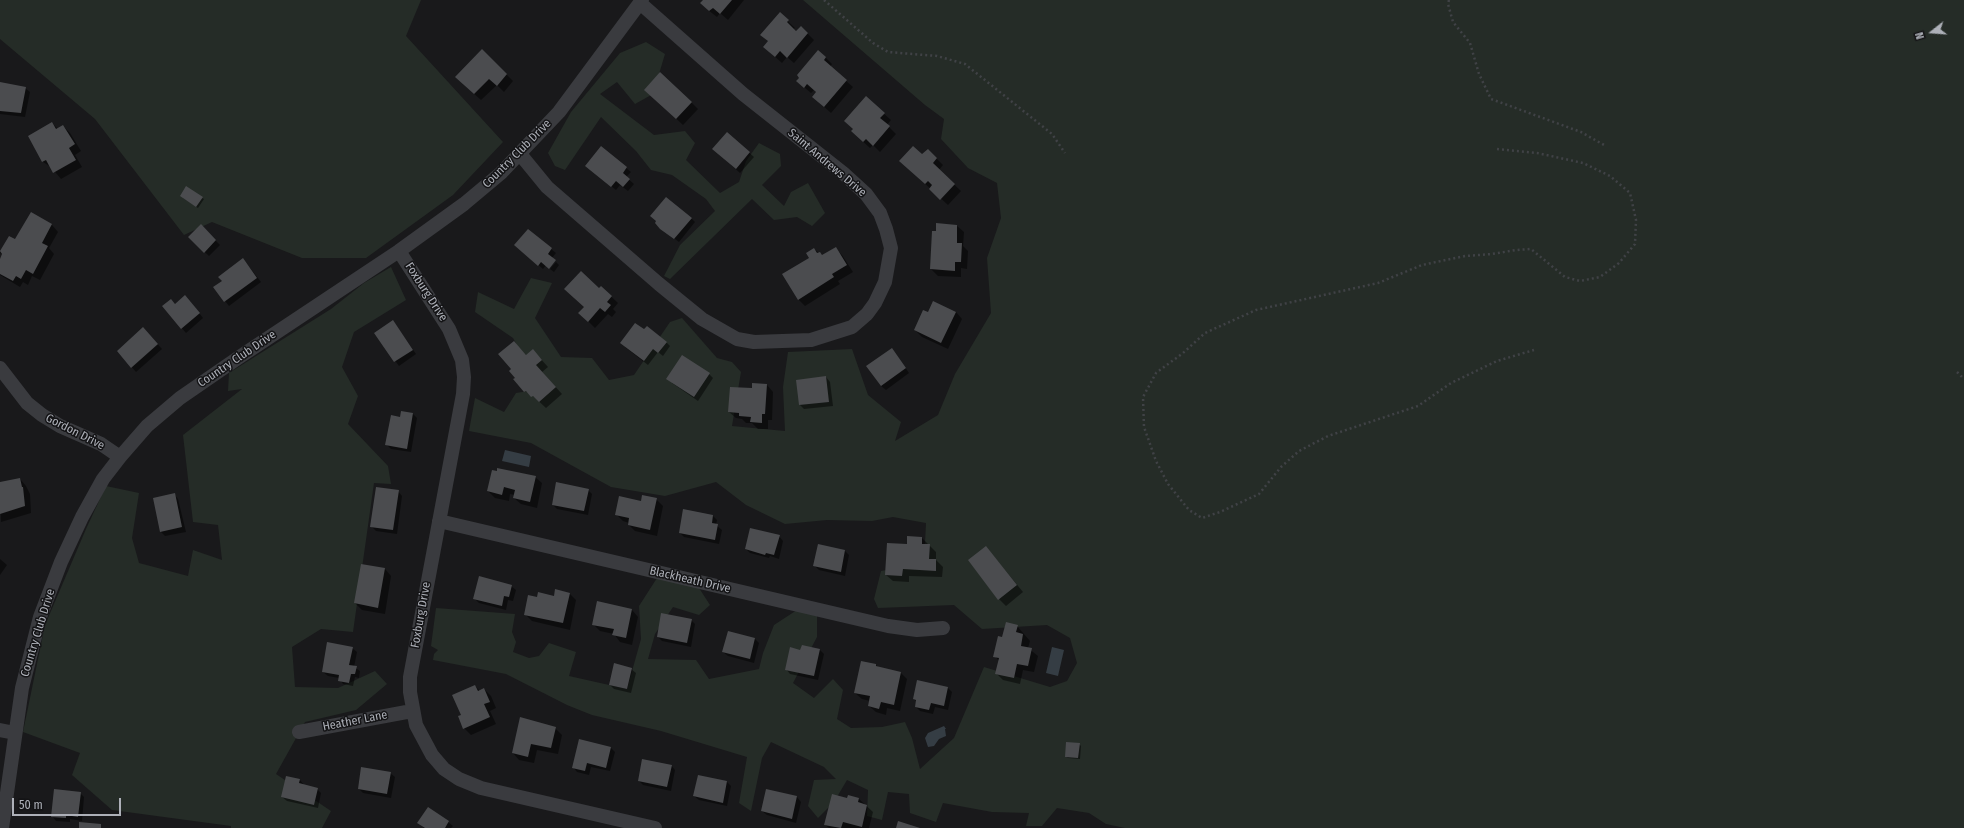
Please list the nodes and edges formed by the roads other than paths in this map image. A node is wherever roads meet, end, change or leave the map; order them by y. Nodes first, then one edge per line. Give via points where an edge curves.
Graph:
1 (642, 1) edge
2 (520, 154) junction
3 (400, 251) junction
4 (0, 368) edge
5 (120, 457) junction
6 (438, 521) junction
7 (943, 628) dead end
8 (412, 711) junction
9 (0, 730) edge
10 (299, 732) dead end
11 (15, 734) junction
12 (2, 828) edge
13 (654, 828) edge

1 - 2 street, Country Club Drive via 559,112
1 - 2 street, Saint Andrews Drive via 743,94 866,194 880,213 890,248 885,282 876,303 852,327 811,340 760,342 737,339 702,319 659,284 547,187
2 - 3 street, Country Club Drive via 464,204
3 - 5 street, Country Club Drive via 180,398 147,426
3 - 6 street, Foxburg Drive via 449,329 462,360 462,394
4 - 5 street, Gordon Drive via 27,403 42,415 101,444
5 - 11 street, Country Club Drive via 82,517 40,617
6 - 7 street, Blackheath Drive via 888,626 917,630
6 - 8 street, Foxburg Drive via 410,677
8 - 10 street, Heather Lane
8 - 13 street, Foxburg Drive via 416,725 432,755 444,769 460,779 481,788
9 - 11 street
11 - 12 street, Country Club Drive

